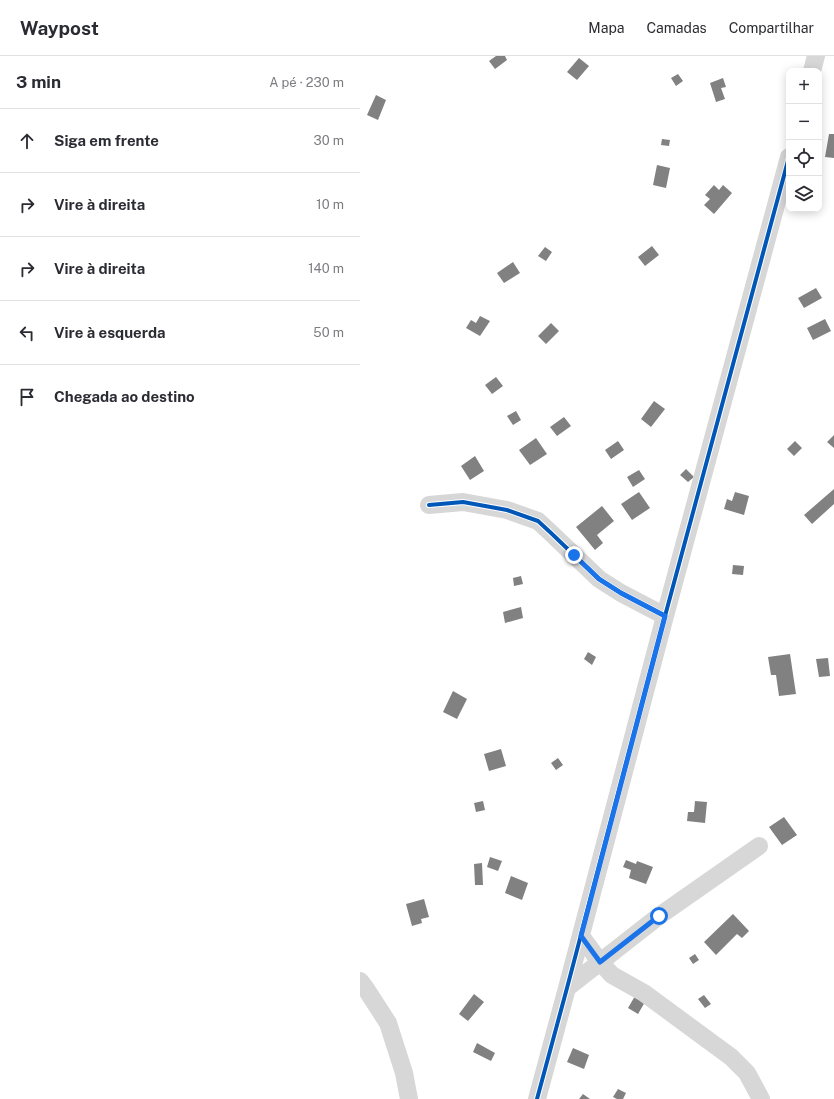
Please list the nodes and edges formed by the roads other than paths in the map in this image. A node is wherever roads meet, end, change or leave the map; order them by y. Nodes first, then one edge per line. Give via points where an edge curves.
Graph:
1 (816, 56) edge
2 (813, 68) edge
3 (786, 168) edge
4 (429, 504) dead end
5 (665, 616) junction
6 (759, 846) dead end
7 (581, 936) junction
8 (600, 962) junction
9 (360, 981) edge
10 (567, 988) junction
11 (409, 1099) edge
12 (537, 1099) edge
13 (761, 1099) edge

1 - 2 street
3 - 5 street
4 - 5 street via 462,502 507,510 538,521 599,579
5 - 7 street
6 - 8 street via 659,916
7 - 8 street
7 - 10 street
8 - 10 street
8 - 13 street via 612,975 644,993 731,1057 747,1073
9 - 11 street via 388,1024 404,1073
10 - 12 street

